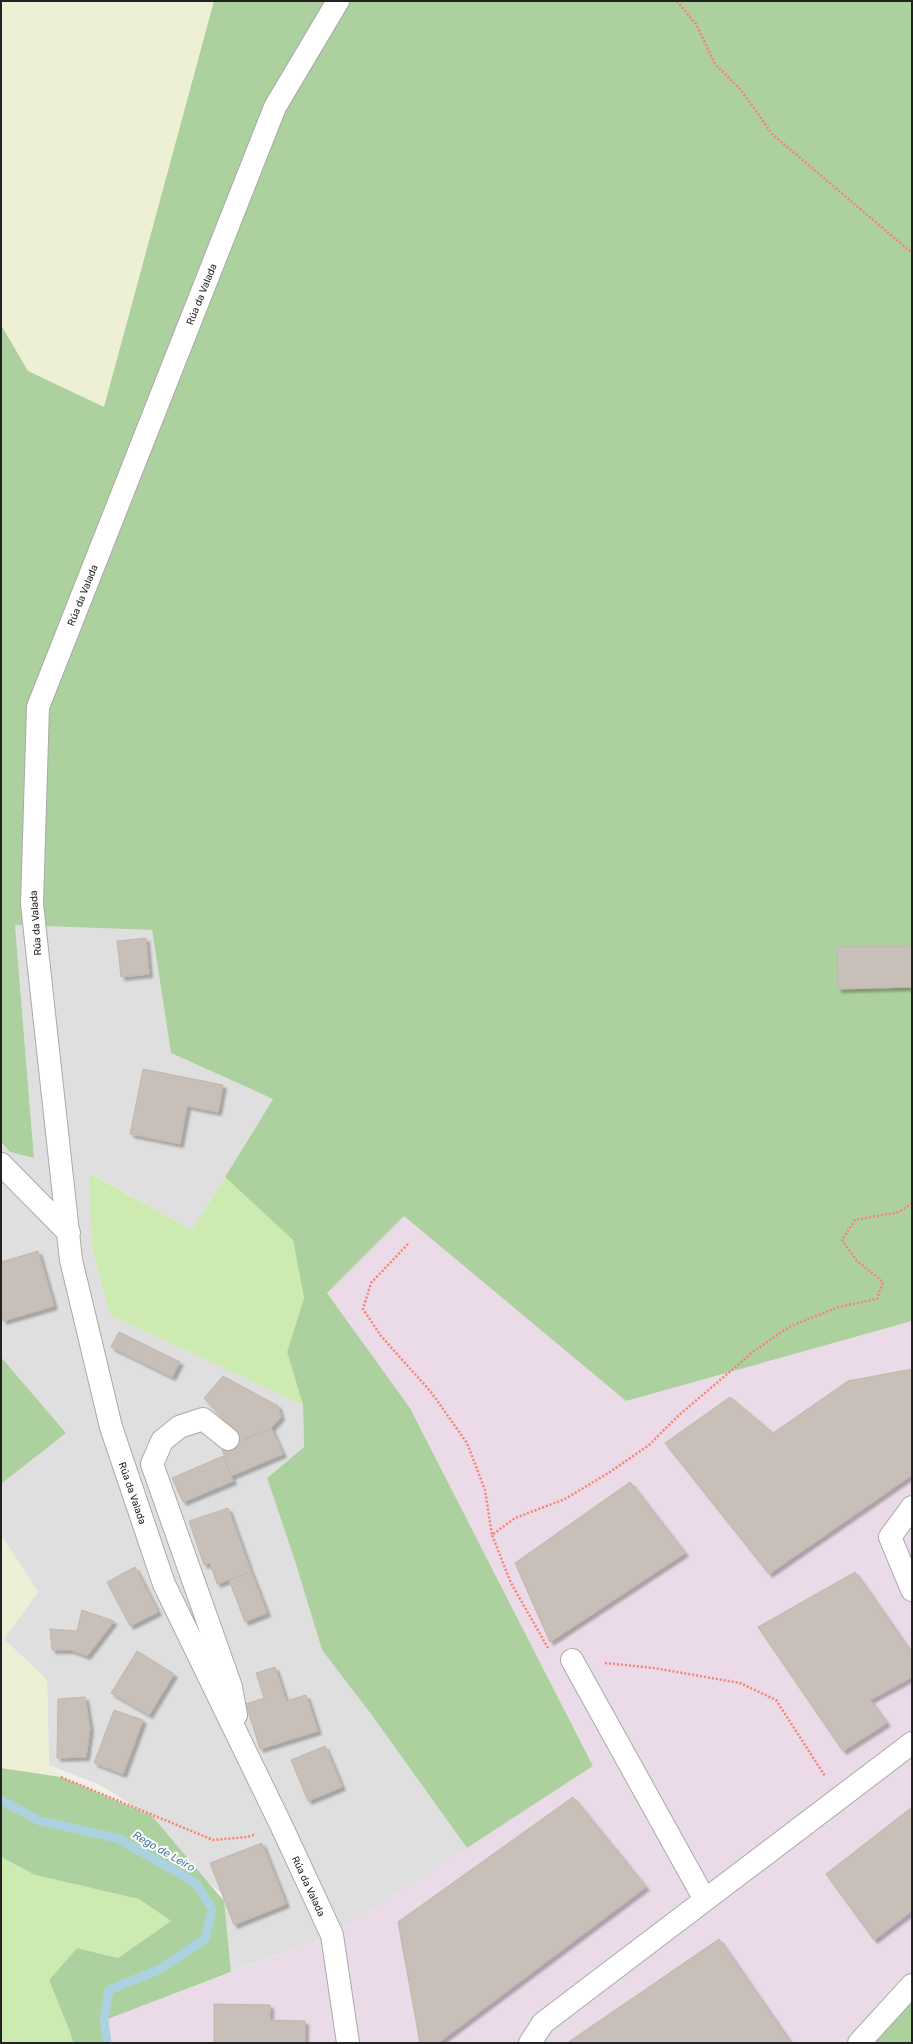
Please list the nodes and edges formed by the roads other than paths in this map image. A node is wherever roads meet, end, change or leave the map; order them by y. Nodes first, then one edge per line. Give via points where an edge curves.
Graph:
1 (338, 1) edge
2 (1, 1164) edge
3 (69, 1234) junction
4 (228, 1439) dead end
5 (912, 1508) edge
6 (912, 1590) edge
7 (572, 1660) road end
8 (239, 1738) junction
9 (912, 1743) edge
10 (705, 1900) junction
11 (912, 1985) edge
12 (348, 2043) edge
13 (530, 2043) edge
14 (859, 2043) edge

1 - 3 street, Rúa da Valada via 275,107 38,707 32,904
2 - 3 street
3 - 8 street, Rúa da Valada via 72,1260 111,1427 164,1584
4 - 8 street, Rúa da Valada via 203,1419 179,1428 162,1441 152,1464 231,1687
5 - 6 street via 890,1537
7 - 10 street
8 - 12 street, Rúa da Valada via 332,1935
9 - 10 street
10 - 13 street via 543,2023
11 - 14 street

